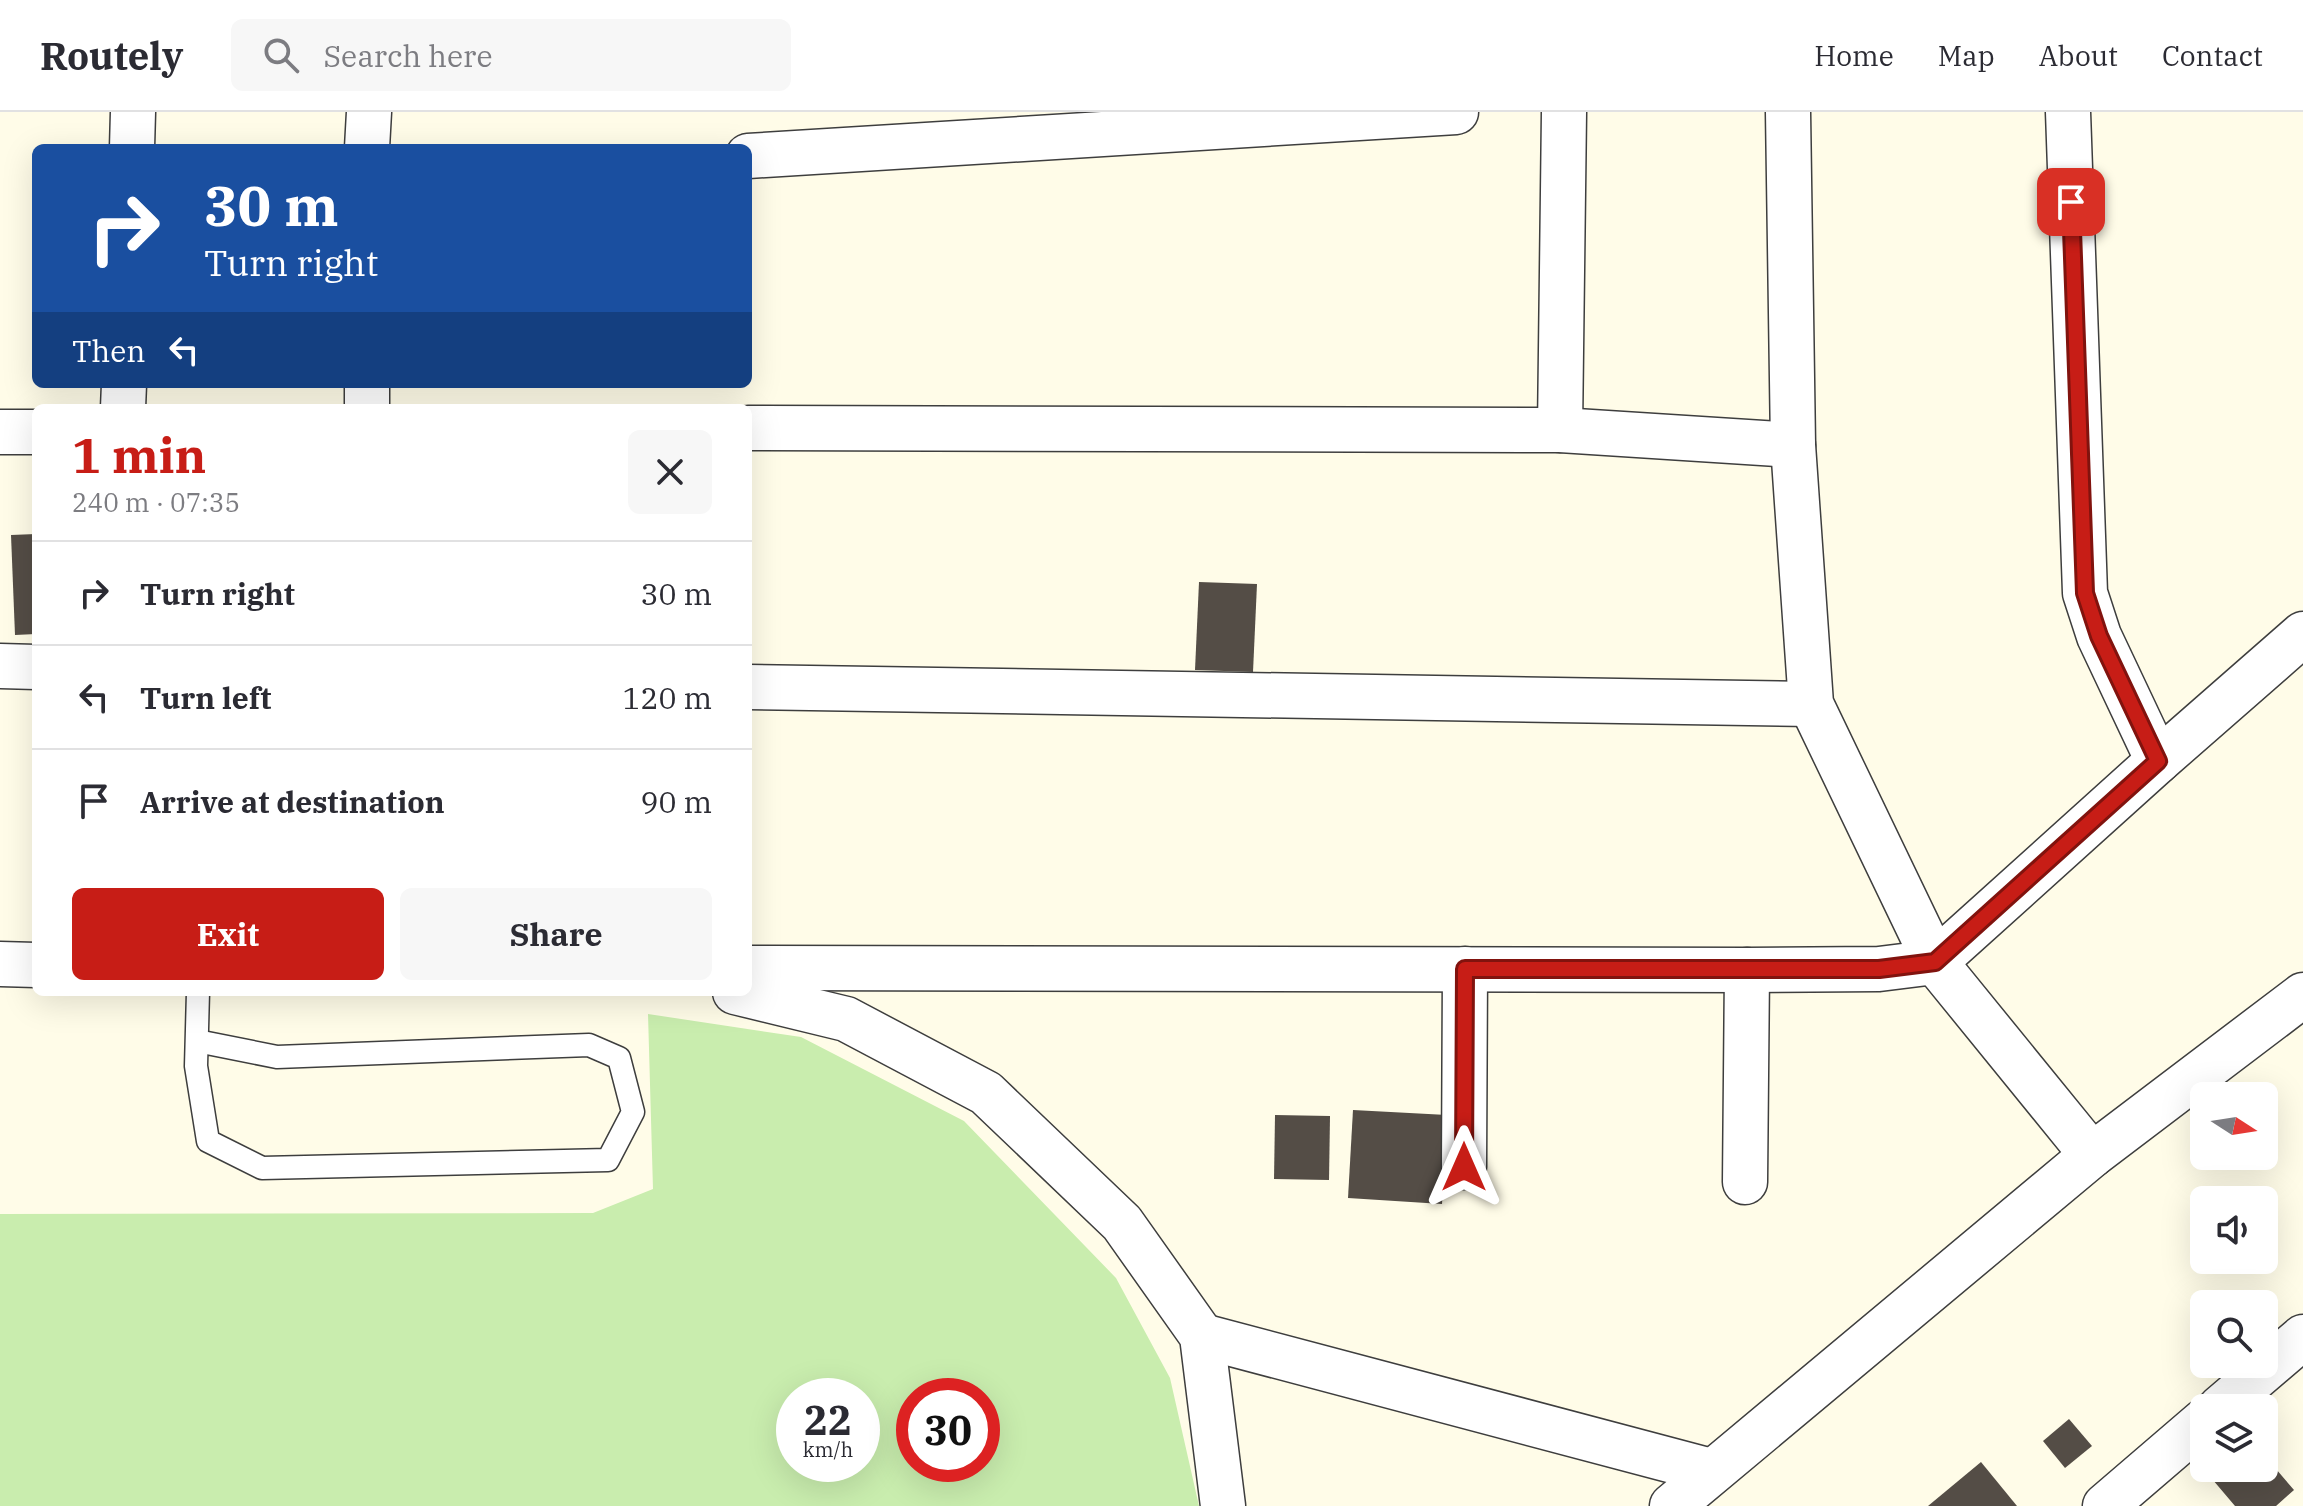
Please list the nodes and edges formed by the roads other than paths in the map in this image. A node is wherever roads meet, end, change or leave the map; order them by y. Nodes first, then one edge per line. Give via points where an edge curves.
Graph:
1 (133, 112) edge
2 (369, 112) edge
3 (1456, 112) edge
4 (1564, 112) edge
5 (1788, 112) edge
6 (2068, 112) edge
7 (132, 144) edge
8 (367, 144) edge
9 (752, 156) edge
10 (752, 428) edge
11 (1560, 430) junction
12 (0, 432) edge
13 (32, 432) edge
14 (1793, 445) junction
15 (2303, 634) edge
16 (0, 666) edge
17 (32, 667) edge
18 (752, 687) edge
19 (1811, 704) junction
20 (2158, 761) junction
21 (1935, 962) junction
22 (0, 964) edge
23 (32, 965) edge
24 (752, 968) edge
25 (1465, 969) junction
26 (1747, 970) junction
27 (2303, 995) edge
28 (198, 996) edge
29 (751, 996) edge
30 (197, 1041) junction
31 (2092, 1155) junction
32 (1464, 1167) dead end
33 (1745, 1182) dead end
34 (1202, 1336) junction
35 (2303, 1337) edge
36 (2236, 1394) edge
37 (2190, 1433) edge
38 (1711, 1471) junction
39 (1223, 1506) edge
40 (1672, 1506) edge
41 (2105, 1506) edge

1 - 7 street
2 - 8 street
3 - 9 street
4 - 11 street
5 - 14 street
6 - 20 street via 2085,593 2099,636
10 - 11 street
11 - 14 street
12 - 13 street
14 - 19 street
15 - 20 street
16 - 17 street
18 - 19 street
19 - 21 street
20 - 21 street
21 - 26 street via 1879,969
21 - 31 street
22 - 23 street
24 - 25 street
25 - 26 street
25 - 32 street
26 - 33 street
27 - 31 street
28 - 30 lane
29 - 34 street via 846,1019 986,1093 1122,1223
30 - 30 lane via 208,1141 262,1168 608,1160 633,1112 619,1058 589,1045 277,1057
31 - 38 street
34 - 38 street
34 - 39 street
35 - 36 street
37 - 41 street
38 - 40 street

